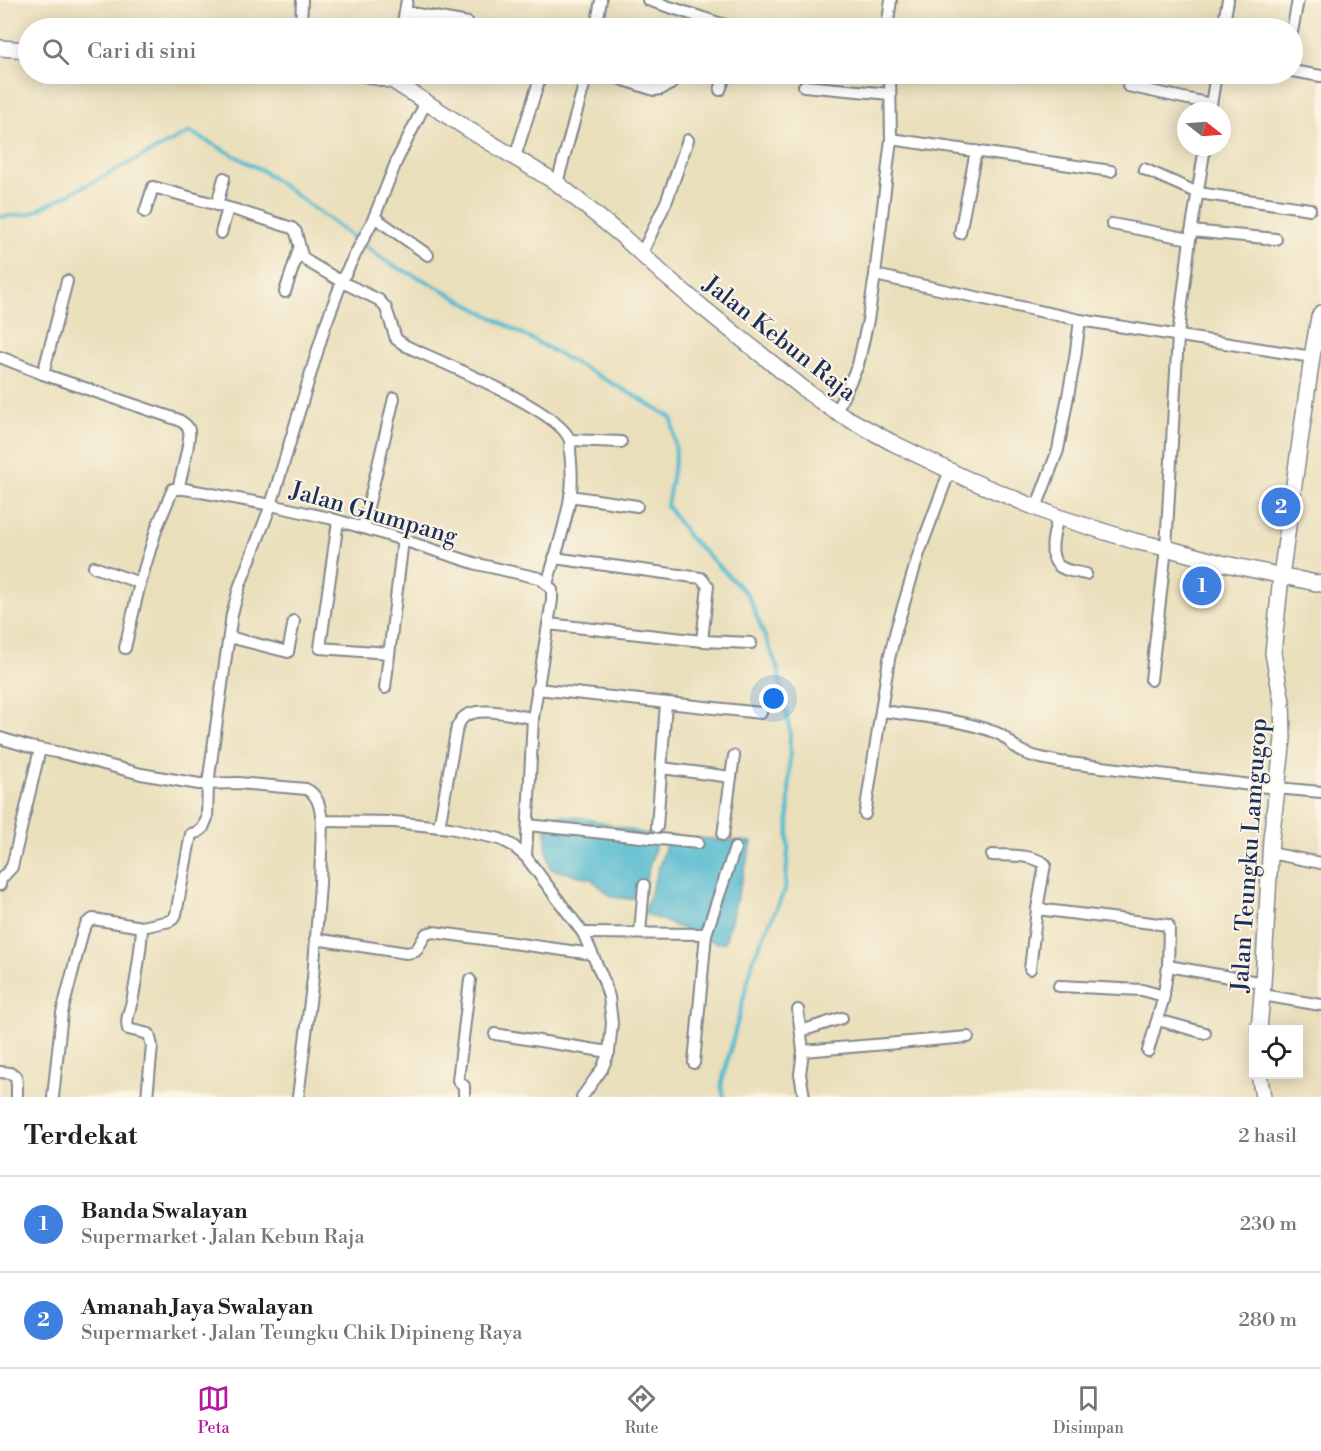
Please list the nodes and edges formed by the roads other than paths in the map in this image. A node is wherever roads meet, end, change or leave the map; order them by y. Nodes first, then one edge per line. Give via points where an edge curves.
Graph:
1 (302, 0) edge
2 (407, 0) edge
3 (601, 0) edge
4 (648, 0) edge
5 (891, 0) edge
6 (1228, 0) edge
7 (1299, 0) edge
8 (406, 12) junction
9 (301, 18) edge
10 (404, 18) edge
11 (440, 18) edge
12 (598, 18) edge
13 (703, 18) edge
14 (888, 18) edge
15 (1225, 18) edge
16 (1296, 18) edge
17 (0, 48) edge
18 (18, 49) edge
19 (1303, 73) edge
20 (1321, 76) edge
21 (402, 84) edge
22 (538, 84) edge
23 (584, 84) edge
24 (636, 84) edge
25 (671, 84) dead end
26 (722, 84) edge
27 (890, 84) edge
28 (1214, 84) edge
29 (804, 86) dead end
30 (1128, 86) dead end
31 (720, 90) dead end
32 (890, 94) junction
33 (426, 102) junction
34 (1191, 102) edge
35 (1212, 102) edge
36 (891, 139) junction
37 (688, 140) dead end
38 (976, 151) junction
39 (1204, 156) edge
40 (515, 157) junction
41 (1144, 169) dead end
42 (1111, 171) dead end
43 (224, 178) dead end
44 (557, 183) junction
45 (1198, 193) junction
46 (222, 206) junction
47 (1310, 209) dead end
48 (145, 212) dead end
49 (375, 217) junction
50 (1112, 224) dead end
51 (221, 233) dead end
52 (960, 234) dead end
53 (1191, 235) junction
54 (1276, 239) dead end
55 (299, 249) junction
56 (642, 253) junction
57 (428, 255) dead end
58 (876, 275) junction
59 (343, 279) junction
60 (67, 281) dead end
61 (285, 292) dead end
62 (1321, 314) edge
63 (1080, 320) junction
64 (1178, 336) junction
65 (0, 357) edge
66 (1312, 357) junction
67 (43, 374) junction
68 (394, 398) dead end
69 (836, 412) junction
70 (570, 440) junction
71 (621, 442) dead end
72 (950, 470) junction
73 (178, 489) junction
74 (570, 496) junction
75 (271, 505) junction
76 (637, 507) dead end
77 (1036, 508) junction
78 (1058, 517) junction
79 (338, 521) junction
80 (363, 528) junction
81 (403, 540) junction
82 (1166, 548) junction
83 (554, 558) junction
84 (94, 567) dead end
85 (1086, 574) dead end
86 (1281, 576) junction
87 (140, 583) junction
88 (547, 584) junction
89 (1321, 584) edge
90 (294, 621) dead end
91 (548, 624) junction
92 (229, 637) junction
93 (702, 640) junction
94 (751, 643) dead end
95 (125, 648) dead end
96 (389, 654) junction
97 (1151, 680) dead end
98 (385, 688) dead end
99 (537, 689) junction
100 (666, 703) junction
101 (882, 711) junction
102 (760, 713) dead end
103 (533, 718) junction
104 (0, 738) edge
105 (40, 748) junction
106 (734, 756) dead end
107 (662, 768) junction
108 (731, 777) junction
109 (208, 784) junction
110 (1276, 788) junction
111 (1321, 792) edge
112 (865, 814) dead end
113 (322, 821) junction
114 (528, 825) junction
115 (439, 827) junction
116 (657, 827) dead end
117 (723, 835) dead end
118 (698, 843) dead end
119 (735, 848) dead end
120 (1270, 853) junction
121 (992, 855) dead end
122 (526, 857) junction
123 (1321, 863) edge
124 (0, 881) edge
125 (644, 885) dead end
126 (1037, 909) junction
127 (142, 927) junction
128 (583, 933) junction
129 (640, 933) junction
130 (706, 934) junction
131 (315, 939) junction
132 (592, 954) junction
133 (1168, 966) junction
134 (1030, 969) dead end
135 (470, 980) dead end
136 (1059, 986) dead end
137 (1263, 989) junction
138 (1164, 996) junction
139 (1321, 1005) edge
140 (798, 1010) dead end
141 (842, 1018) dead end
142 (1158, 1020) junction
143 (1259, 1025) edge
144 (801, 1031) junction
145 (1205, 1033) dead end
146 (495, 1034) dead end
147 (968, 1037) dead end
148 (802, 1051) junction
149 (1148, 1051) dead end
150 (609, 1052) junction
151 (694, 1063) dead end
152 (0, 1072) edge
153 (1260, 1079) edge
154 (17, 1097) edge
155 (53, 1097) edge
156 (147, 1097) edge
157 (298, 1097) edge
158 (464, 1097) edge
159 (582, 1097) edge
160 (804, 1097) edge
161 (1263, 1097) edge

1 - 9 street
2 - 8 street
3 - 12 street
4 - 13 street
5 - 14 street
6 - 15 street
7 - 16 street
8 - 10 street
8 - 11 street
17 - 18 street
19 - 20 street
21 - 33 street, Jalan Kebun Raja
22 - 40 street
23 - 44 street
24 - 25 street via 654,90
26 - 31 street
27 - 32 street
28 - 35 street
29 - 32 street
30 - 34 street
32 - 36 street
33 - 40 street, Jalan Kebun Raja
33 - 49 street, Jalan Glumpang via 400,153
36 - 38 street
36 - 58 street
37 - 56 street via 667,200
38 - 42 street
38 - 52 street
39 - 45 street
40 - 44 street, Jalan Kebun Raja
41 - 45 street
43 - 46 street
44 - 56 street, Jalan Kebun Raja
45 - 47 street
45 - 53 street
46 - 48 street via 153,187
46 - 51 street
46 - 55 street via 291,228 296,232
49 - 57 street
49 - 59 street, Jalan Glumpang
50 - 53 street
53 - 54 street
53 - 64 street
55 - 59 street via 310,263
55 - 61 street
56 - 69 street, Jalan Kebun Raja via 702,307
58 - 63 street
58 - 69 street via 861,354
59 - 70 street via 379,300 386,308 396,339 530,406 561,427
59 - 75 street, Jalan Glumpang
60 - 67 street
62 - 66 street, Jalan Teungku Lamgugop
63 - 64 street
63 - 77 street via 1058,450
64 - 66 street
64 - 82 street
65 - 67 street
66 - 86 street, Jalan Teungku Lamgugop
67 - 73 street via 187,425 190,431
68 - 80 street
69 - 72 street, Jalan Kebun Raja
70 - 71 street
70 - 74 street
72 - 77 street, Jalan Kebun Raja
72 - 101 street via 896,630
73 - 75 street
73 - 87 street via 174,489 157,527
74 - 76 street
74 - 83 street
75 - 79 street, Jalan Glumpang
75 - 92 street via 240,585
77 - 78 street, Jalan Kebun Raja
78 - 82 street, Jalan Kebun Raja
78 - 85 street via 1053,541 1055,560 1067,570
79 - 80 street, Jalan Glumpang
79 - 96 street via 320,648
80 - 81 street, Jalan Glumpang
81 - 88 street, Jalan Glumpang via 477,564 528,574
81 - 96 street
82 - 86 street, Jalan Kebun Raja
82 - 97 street
83 - 88 street
83 - 93 street via 701,578 708,586
84 - 87 street
86 - 89 street, Jalan Kebun Raja
86 - 110 street, Jalan Teungku Lamgugop via 1273,653 1282,702 1283,739
87 - 95 street
88 - 91 street via 552,590
90 - 92 street via 288,652
91 - 93 street
91 - 99 street
92 - 109 street
93 - 94 street
96 - 98 street
99 - 100 street
99 - 103 street
100 - 102 street
100 - 107 street
101 - 110 street via 973,725 1009,739 1025,753 1060,762
101 - 112 street
103 - 114 street
103 - 115 street via 487,711 463,717 457,727
104 - 105 street
105 - 109 street via 141,774
105 - 124 street via 12,867
106 - 108 street
107 - 108 street
107 - 116 street
108 - 117 street
109 - 113 street via 306,789 316,797
109 - 127 street via 207,818 203,828 191,834 176,914 170,921
110 - 111 street
110 - 120 street, Jalan Teungku Lamgugop
113 - 115 street
113 - 131 street
114 - 118 street
114 - 122 street
115 - 122 street via 500,839
119 - 130 street
120 - 123 street
120 - 137 street, Jalan Teungku Lamgugop
121 - 126 street via 1032,858 1045,864
122 - 128 street
125 - 129 street
126 - 133 street via 1168,925
126 - 134 street
127 - 155 street via 93,920 87,923 62,1013
127 - 156 street via 126,1023 128,1029 149,1034 152,1046
128 - 129 street
128 - 132 street
129 - 130 street
130 - 151 street
131 - 132 street via 407,952 416,951 426,934 433,932
131 - 157 street
132 - 150 street via 609,997
133 - 137 street
133 - 138 street
135 - 158 street via 458,1080 464,1086
136 - 138 street via 1142,990
137 - 139 street
137 - 143 street, Jalan Teungku Lamgugop
138 - 142 street
140 - 144 street
141 - 144 street
142 - 145 street
142 - 149 street
144 - 148 street
146 - 150 street
147 - 148 street
148 - 160 street
150 - 159 street
152 - 154 street via 16,1076
153 - 161 street

